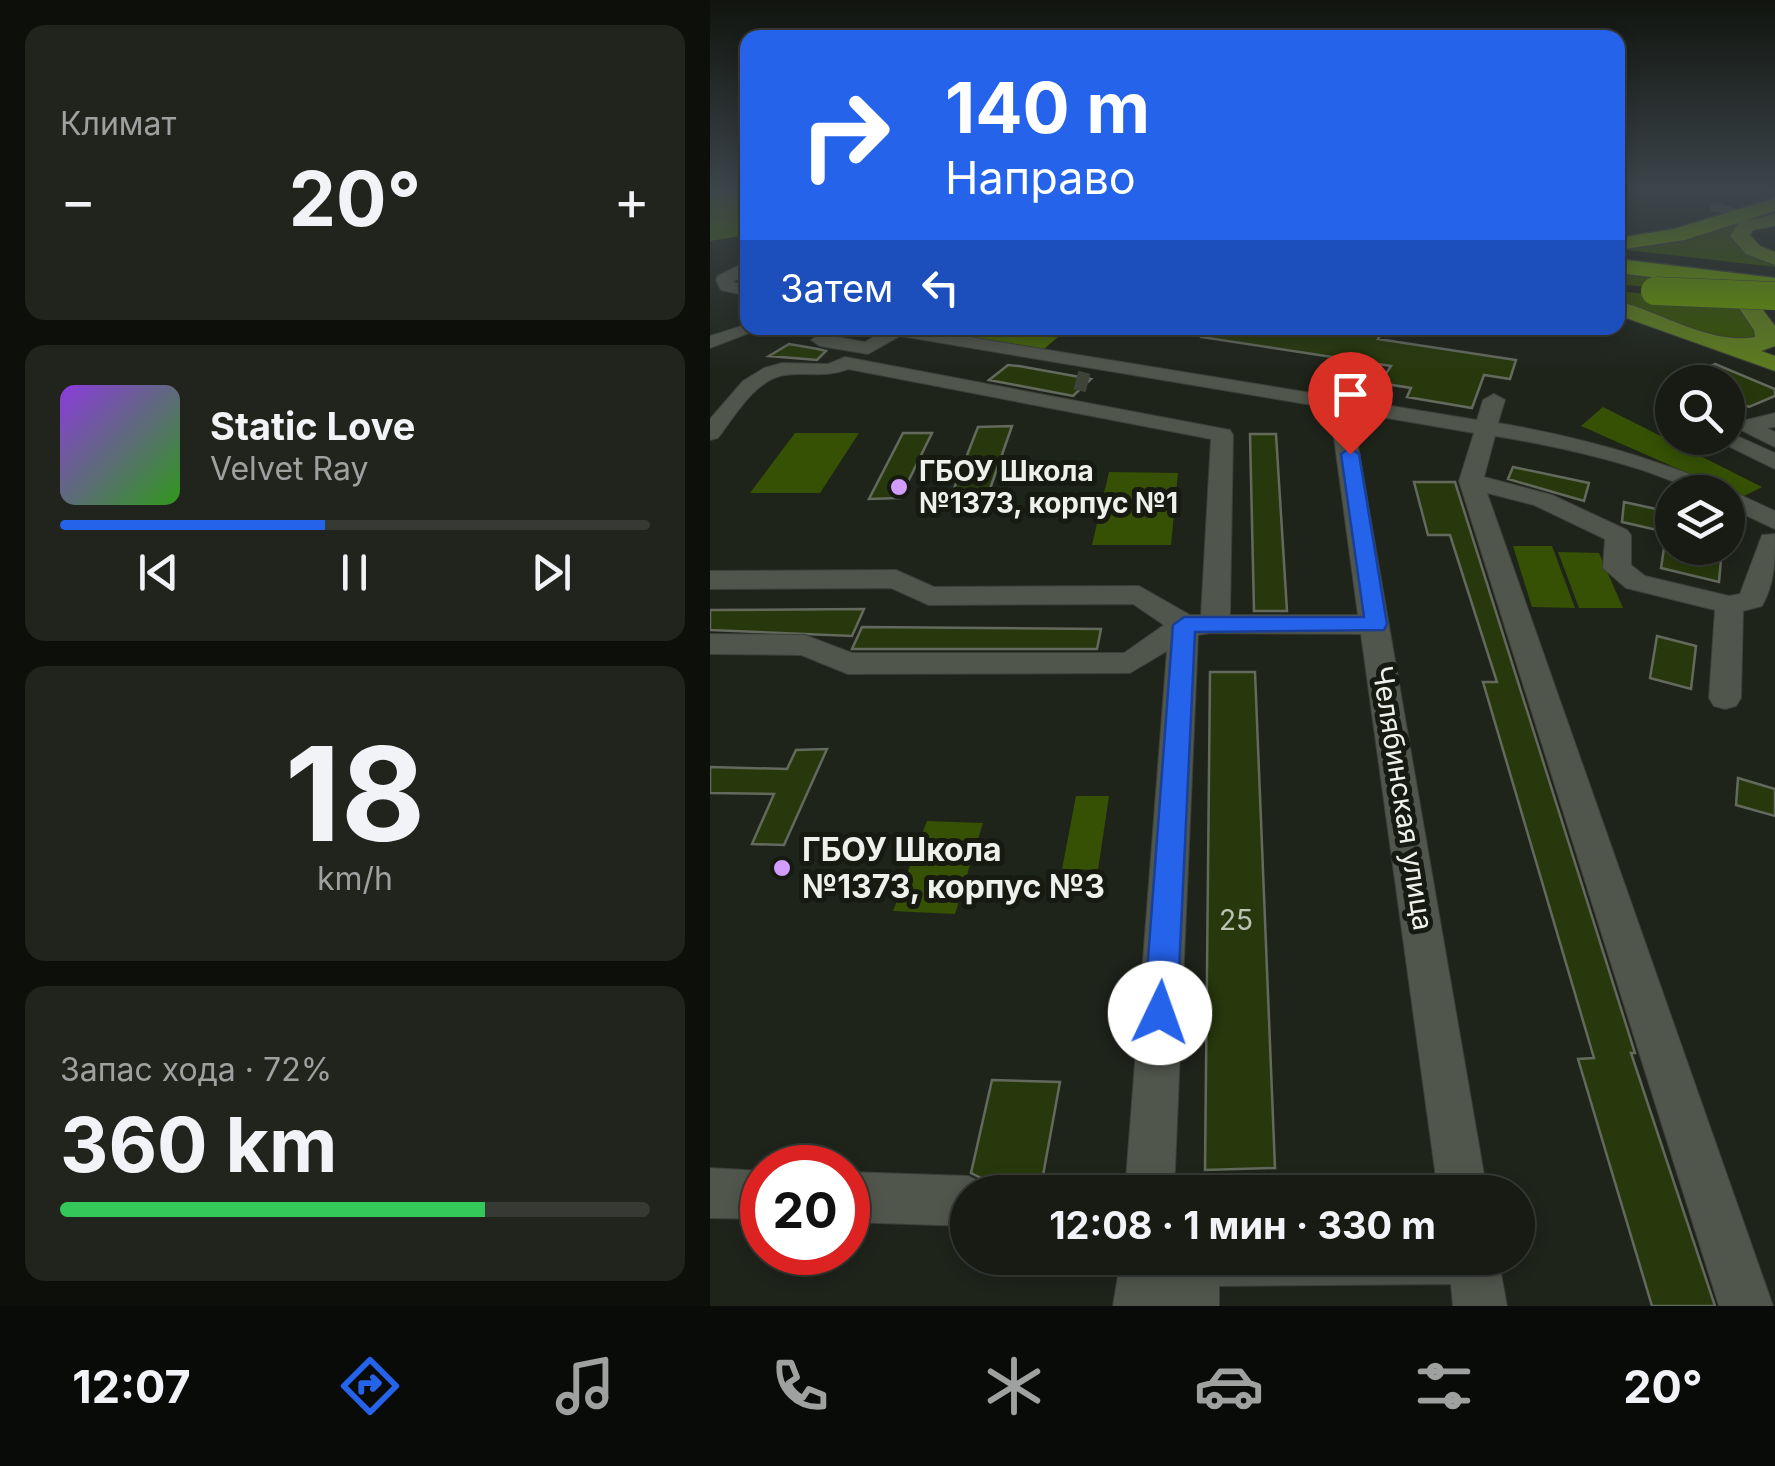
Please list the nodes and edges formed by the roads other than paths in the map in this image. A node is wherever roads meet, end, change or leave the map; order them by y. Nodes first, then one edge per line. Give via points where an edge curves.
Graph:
1 (1752, 249) edge
2 (1625, 254) edge
3 (1775, 259) edge
4 (1625, 267) edge
5 (740, 272) edge
6 (1775, 272) edge
7 (1775, 285) edge
8 (1625, 288) edge
9 (740, 289) edge
10 (1775, 296) edge
11 (1625, 311) edge
12 (740, 326) edge
13 (888, 335) edge
14 (929, 335) edge
15 (820, 340) dead end
16 (710, 342) edge
17 (1713, 342) junction
18 (868, 348) junction
19 (845, 363) junction
20 (1775, 364) edge
21 (1118, 370) junction
22 (1364, 378) dead end
23 (1088, 382) tunnel mouth
24 (1344, 406) junction
25 (1775, 420) edge
26 (1745, 428) edge
27 (1488, 429) junction
28 (710, 433) edge
29 (1745, 434) edge
30 (1775, 440) edge
31 (1745, 441) edge
32 (1775, 462) edge
33 (1675, 475) edge
34 (1471, 481) junction
35 (1745, 510) edge
36 (1773, 531) edge
37 (710, 580) edge
38 (1729, 605) junction
39 (1376, 624) junction
40 (1200, 625) junction
41 (710, 644) edge
42 (1725, 698) dead end
43 (1151, 1175) edge
44 (1460, 1175) edge
45 (710, 1193) edge
46 (740, 1194) edge
47 (870, 1199) edge
48 (950, 1201) edge
49 (1475, 1275) edge
50 (1480, 1306) edge
51 (1746, 1306) edge

1 - 3 main road
2 - 6 highway
4 - 7 highway
5 - 9 street via 724,280
7 - 17 main road via 1736,288 1767,341
8 - 10 highway, bridge
11 - 17 main road
12 - 16 street
13 - 18 street
14 - 21 street
15 - 18 street
17 - 20 main road
18 - 19 street
19 - 28 street via 832,371 780,368 757,379
19 - 40 street via 954,394 1222,434
21 - 23 street via 1104,382
21 - 24 street
22 - 24 street
24 - 27 street
24 - 39 street, Челябинская улица
25 - 26 street
27 - 33 street via 1591,447
27 - 34 street
29 - 30 street
31 - 32 street
34 - 38 street via 1542,500 1618,535 1617,568 1636,582
34 - 51 street
35 - 36 street
36 - 38 street via 1752,600
37 - 40 street via 896,579 929,596 1139,595
38 - 42 street
39 - 40 street
39 - 44 street, Челябинская улица
40 - 41 street via 1130,663 848,664 805,644
40 - 43 street
45 - 46 street
47 - 48 street
49 - 50 street

